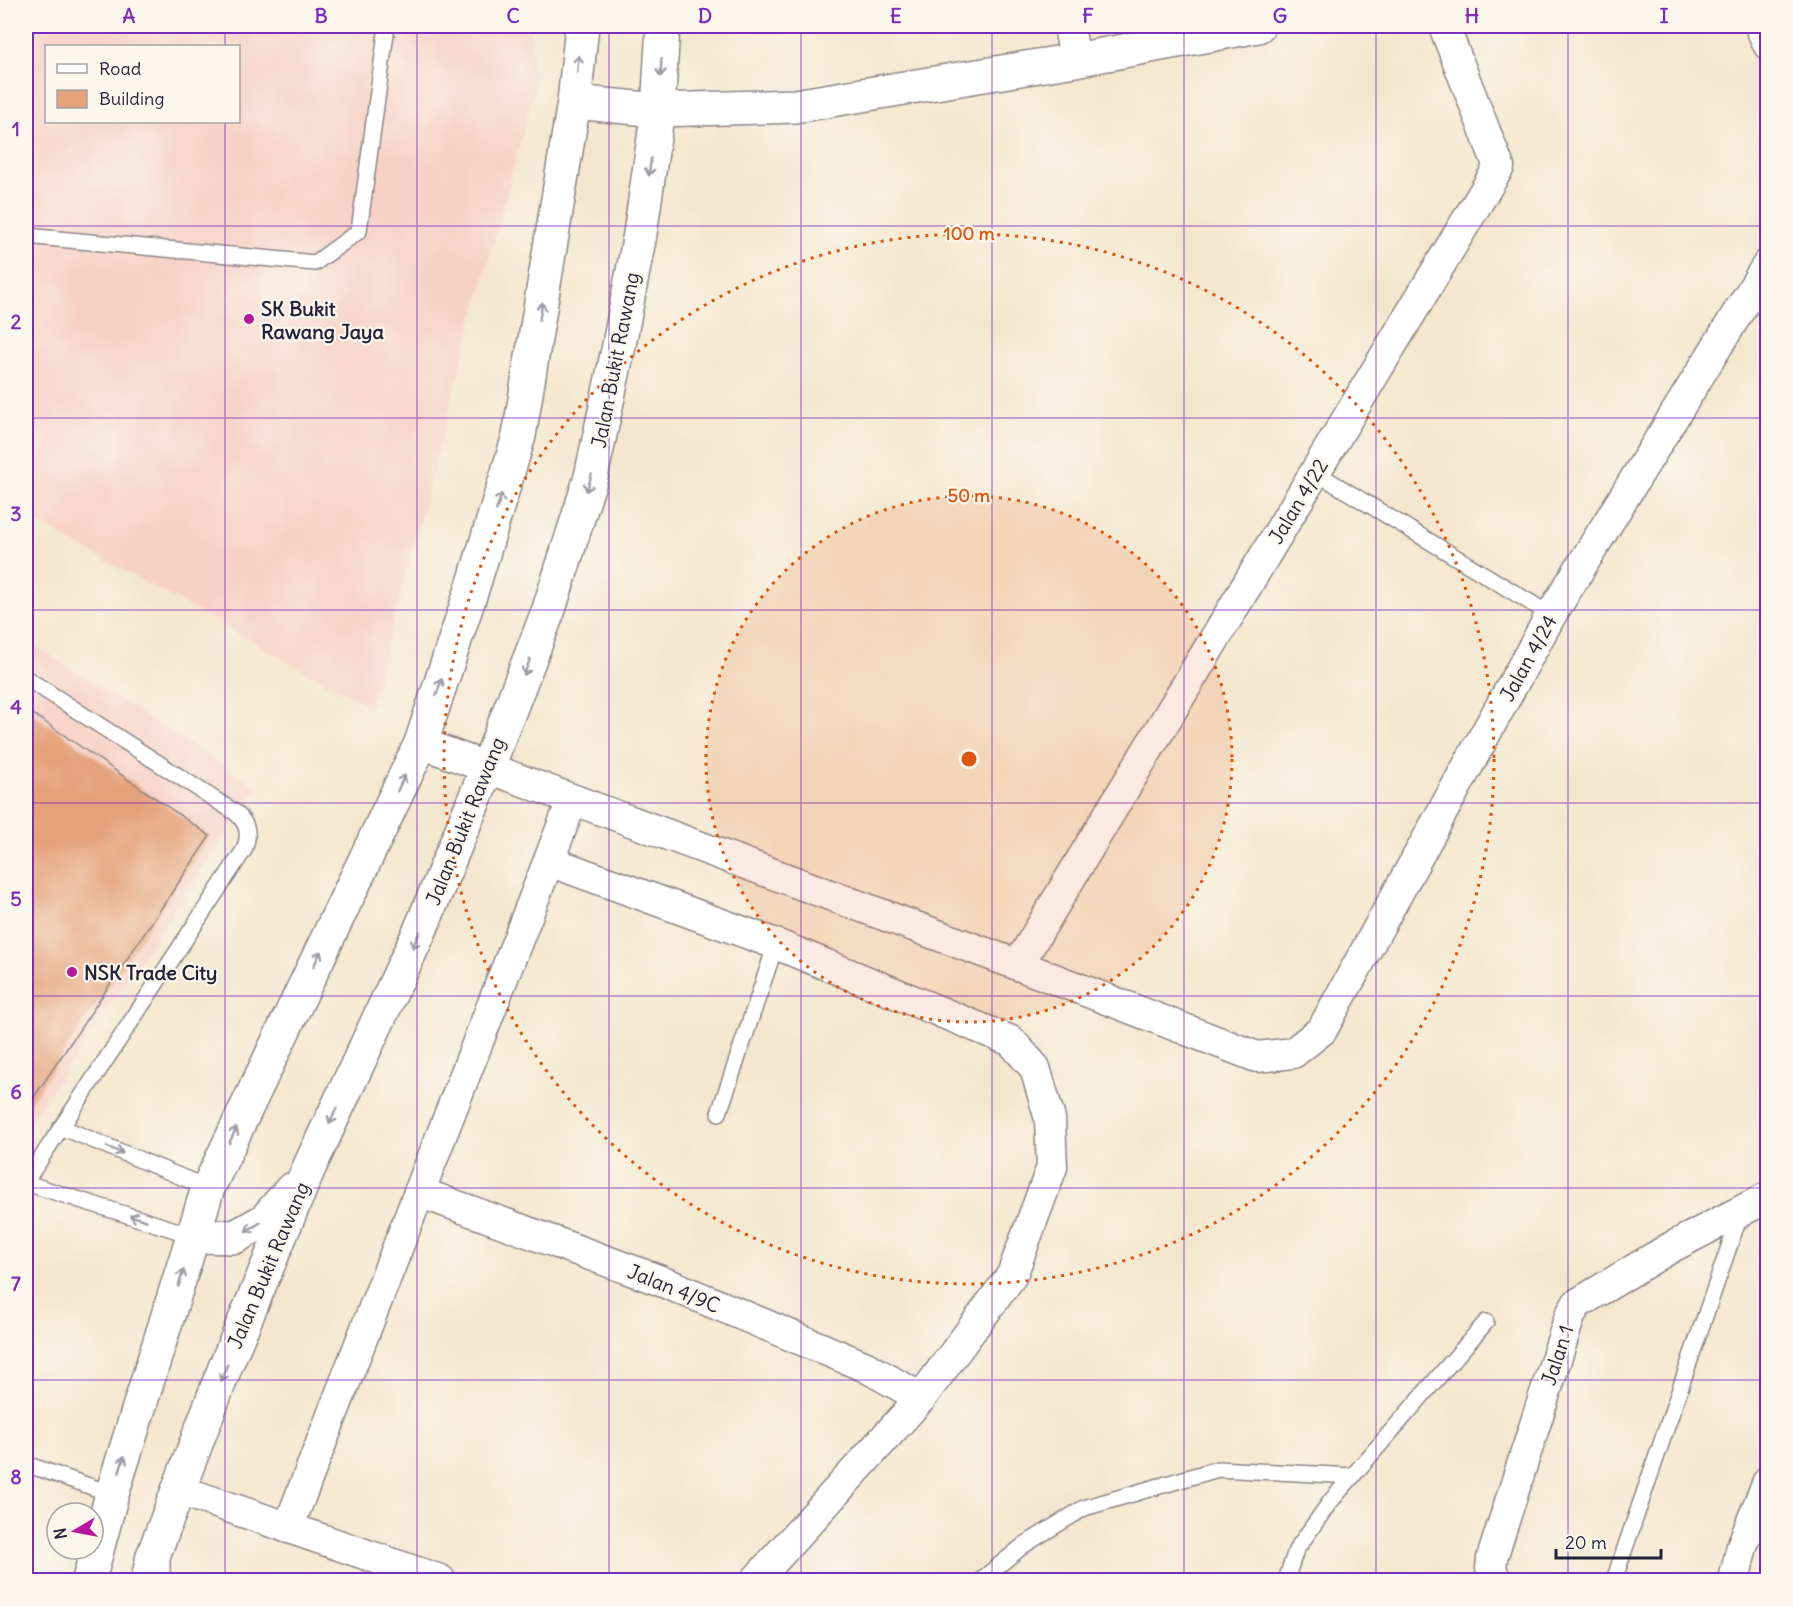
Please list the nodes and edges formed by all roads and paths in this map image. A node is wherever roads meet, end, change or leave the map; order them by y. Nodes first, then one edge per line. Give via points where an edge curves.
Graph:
1 (387, 26) edge
2 (582, 26) edge
3 (663, 26) edge
4 (1069, 26) edge
5 (1258, 26) edge
6 (1444, 26) edge
7 (1760, 26) edge
8 (1767, 44) edge
9 (1076, 60) junction
10 (574, 102) junction
11 (658, 110) junction
12 (26, 236) edge
13 (1767, 264) edge
14 (1315, 472) junction
15 (1551, 615) junction
16 (26, 678) edge
17 (420, 743) junction
18 (487, 770) junction
19 (572, 801) junction
20 (549, 861) junction
21 (776, 944) junction
22 (1018, 964) junction
23 (719, 1113) dead end
24 (61, 1128) junction
25 (32, 1163) edge
26 (308, 1170) junction
27 (26, 1182) edge
28 (208, 1188) junction
29 (419, 1192) junction
30 (1755, 1203) edge
31 (194, 1236) junction
32 (1486, 1322) dead end
33 (921, 1398) junction
34 (26, 1464) edge
35 (1353, 1476) junction
36 (1767, 1480) edge
37 (179, 1490) junction
38 (112, 1494) junction
39 (288, 1528) junction
40 (151, 1572) edge
41 (89, 1581) edge
42 (441, 1581) edge
43 (756, 1581) edge
44 (981, 1581) edge
45 (1286, 1581) edge
46 (1496, 1581) edge
47 (1614, 1581) edge
48 (1734, 1581) edge

1 - 12 lane via 358,231 315,263
10 -> 2 street
3 -> 11 street, Jalan Bukit Rawang
4 - 9 street
5 - 9 street
6 - 14 street, Jalan 4/22 via 1499,166
7 - 8 street
9 - 11 street via 795,106
10 - 11 street
17 -> 10 street via 519,436
11 -> 18 street, Jalan Bukit Rawang via 640,234 591,477 549,609
13 - 15 street, Jalan 4/24
14 - 15 lane
14 - 22 street, Jalan 4/22
15 - 22 street, Jalan 4/24 via 1322,1029 1293,1053 1257,1057
16 - 24 lane via 236,813 248,830 244,850
17 - 18 street
28 -> 17 street
18 - 19 street
18 -> 26 street, Jalan Bukit Rawang via 419,933
19 - 20 street
19 - 22 street
20 - 21 street
20 - 29 street
21 - 23 lane
21 - 33 street via 1011,1041 1035,1068 1050,1119 1052,1167 1012,1275
24 - 25 lane
24 -> 28 lane
25 - 27 lane
26 -> 31 street via 265,1220 245,1232 235,1237
26 -> 37 street, Jalan Bukit Rawang via 226,1365
31 -> 27 lane
28 - 31 street
29 - 33 street, Jalan 4/9C via 661,1281 866,1367
29 - 39 street
30 - 46 street, Jalan 1 via 1660,1254 1573,1310 1492,1558
30 - 47 lane
38 -> 31 street
32 - 35 lane
33 - 43 street
34 - 38 lane
35 - 44 lane via 1218,1469 1084,1508 1024,1545
35 - 45 lane via 1296,1550
36 - 48 street via 1742,1545
37 - 39 street
37 - 40 street, Jalan Bukit Rawang
38 - 41 street
39 - 42 street

